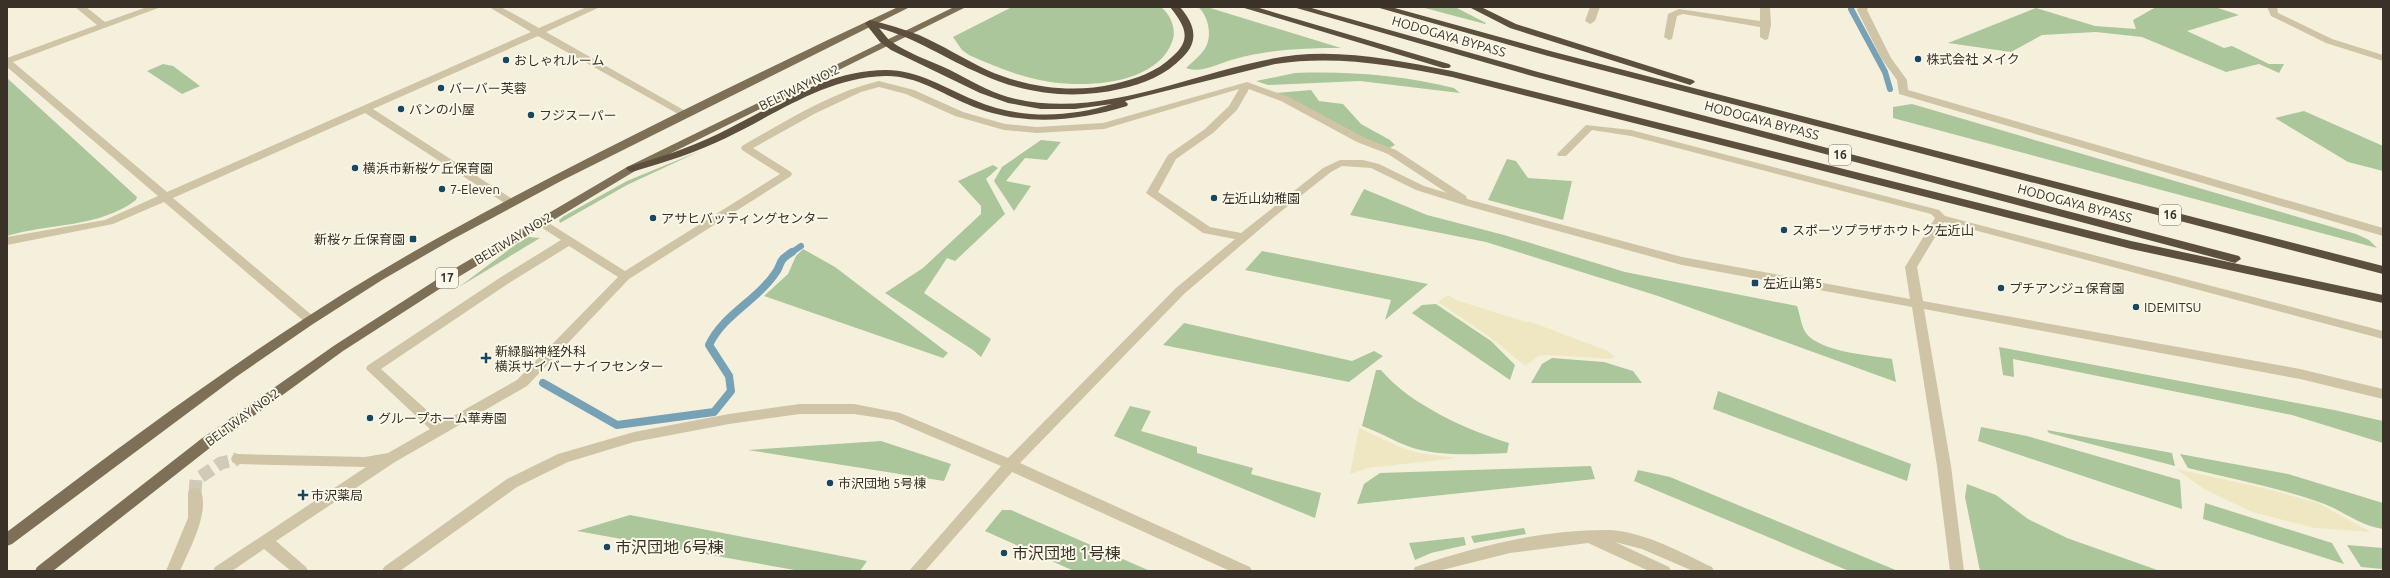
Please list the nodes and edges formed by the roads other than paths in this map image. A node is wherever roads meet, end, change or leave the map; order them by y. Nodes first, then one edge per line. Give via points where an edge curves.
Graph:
1 (80, 7) edge
2 (156, 7) edge
3 (494, 7) edge
4 (595, 7) edge
5 (905, 7) edge
6 (961, 7) edge
7 (1175, 7) edge
8 (1246, 7) edge
9 (1298, 7) edge
10 (1380, 7) edge
11 (1474, 7) edge
12 (1595, 7) edge
13 (1765, 7) edge
14 (1863, 7) edge
15 (2272, 7) edge
16 (1590, 21) dead end
17 (870, 23) junction
18 (1766, 25) junction
19 (104, 26) junction
20 (538, 32) junction
21 (907, 34) junction
22 (1669, 37) dead end
23 (1765, 37) dead end
24 (888, 44) junction
25 (2383, 58) edge
26 (7, 62) edge
27 (1247, 85) junction
28 (1166, 90) junction
29 (366, 109) junction
30 (684, 113) junction
31 (1615, 113) junction
32 (1562, 154) dead end
33 (1958, 159) junction
34 (631, 169) junction
35 (166, 197) junction
36 (510, 202) junction
37 (1471, 204) junction
38 (1941, 218) junction
39 (540, 222) junction
40 (2383, 232) edge
41 (1243, 237) junction
42 (570, 240) junction
43 (7, 241) edge
44 (2383, 270) edge
45 (625, 276) junction
46 (2383, 299) edge
47 (1916, 304) junction
48 (310, 320) junction
49 (2383, 335) edge
50 (2383, 394) edge
51 (439, 429) junction
52 (390, 458) junction
53 (238, 459) tunnel mouth
54 (1009, 465) junction
55 (195, 493) tunnel mouth
56 (1588, 536) junction
57 (7, 540) edge
58 (265, 541) junction
59 (42, 571) edge
60 (173, 571) edge
61 (220, 571) edge
62 (301, 571) edge
63 (389, 571) edge
64 (916, 571) edge
65 (1245, 571) edge
66 (1420, 571) edge
67 (1664, 571) edge
68 (1707, 571) edge
69 (1957, 571) edge

1 - 19 street
2 - 19 street
3 - 20 street
4 - 20 street
5 - 17 main road, BELTWAY NO.2
6 - 21 main road, BELTWAY NO.2 / 17
7 - 21 highway via 1188,21 1191,35 1186,48 1173,64 1156,74 1115,88 1076,92 1032,88 1006,81
8 - 31 highway
9 - 46 highway, HODOGAYA BYPASS / 16 via 1535,74
10 - 33 highway, HODOGAYA BYPASS / 16
11 - 33 highway via 1512,26 1576,47
12 - 16 street
13 - 18 street
14 - 40 street via 1862,10 1886,58 1902,80 1904,92
15 - 25 street via 2274,14 2329,40
17 - 21 highway
17 - 24 highway
17 - 30 main road, BELTWAY NO.2
18 - 22 street via 1682,11 1672,14
18 - 23 street
19 - 26 street
20 - 29 street
20 - 30 street
21 - 24 main road, BELTWAY NO.2 / 17
24 - 28 highway via 984,91 1008,100 1034,105 1066,106
24 - 34 main road, BELTWAY NO.2 / 17
26 - 35 street
27 - 37 street via 1285,99 1361,140 1392,152
27 - 41 street via 1228,112 1209,131 1172,157 1152,193 1207,230
27 - 45 street via 1236,86 1104,126 1037,130 1004,127 959,114 910,92 879,84 857,90 812,111 746,148 787,174
28 - 31 highway via 1215,75 1276,61 1345,58 1388,62 1452,74
28 - 34 highway via 1107,110 1049,118 997,111 974,104 910,76 884,73 850,78 817,90 703,144
29 - 35 street
29 - 36 street
30 - 36 main road, BELTWAY NO.2
31 - 46 highway via 2131,245
32 - 38 street via 1590,126 1631,133 1935,212
33 - 44 highway, HODOGAYA BYPASS / 16
34 - 39 main road, BELTWAY NO.2 / 17
35 - 43 street via 90,228
35 - 48 street
36 - 48 main road, BELTWAY NO.2 via 410,258
37 - 41 street via 1420,188 1375,166 1340,163 1327,170
37 - 47 street via 1682,261
38 - 47 street via 1911,267
38 - 49 street
39 - 42 street
39 - 59 main road, BELTWAY NO.2 / 17 via 339,348 206,443
41 - 54 street via 1180,291
42 - 45 street
42 - 51 street via 372,369
45 - 51 street via 522,383
47 - 50 street via 2300,374
47 - 69 street via 1944,466
48 - 57 main road, BELTWAY NO.2 via 167,419
51 - 52 street
52 - 53 street via 365,462
52 - 58 street
54 - 63 street via 895,416 854,409 800,409 729,419 634,437 563,458 512,483
54 - 64 street
54 - 65 street
55 - 60 street via 195,518
56 - 66 street via 1475,553
56 - 67 street
56 - 68 street via 1625,538 1654,547
58 - 61 street
58 - 62 street

